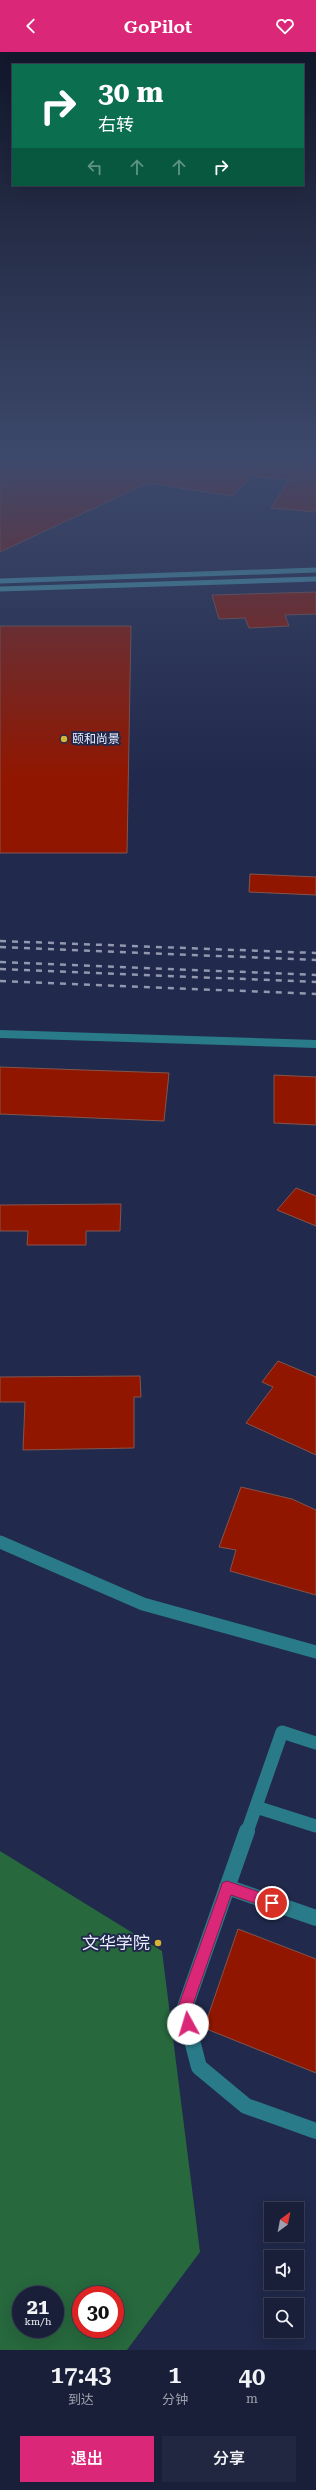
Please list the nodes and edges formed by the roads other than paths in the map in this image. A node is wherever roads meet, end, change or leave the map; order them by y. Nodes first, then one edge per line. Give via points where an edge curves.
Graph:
1 (316, 570) edge
2 (316, 579) edge
3 (0, 581) edge
4 (0, 589) edge
5 (0, 1034) edge
6 (316, 1044) edge
7 (0, 1542) edge
8 (316, 1652) edge
9 (316, 1743) edge
10 (256, 1807) junction
11 (316, 1826) edge
12 (227, 1887) junction
13 (316, 1918) edge
14 (316, 2131) edge

1 - 3 main road
2 - 4 main road
5 - 6 street
7 - 8 street via 143,1604
9 - 10 street via 282,1732
10 - 11 street
10 - 12 street
12 - 13 street
12 - 14 street via 184,2010 199,2067 246,2106

